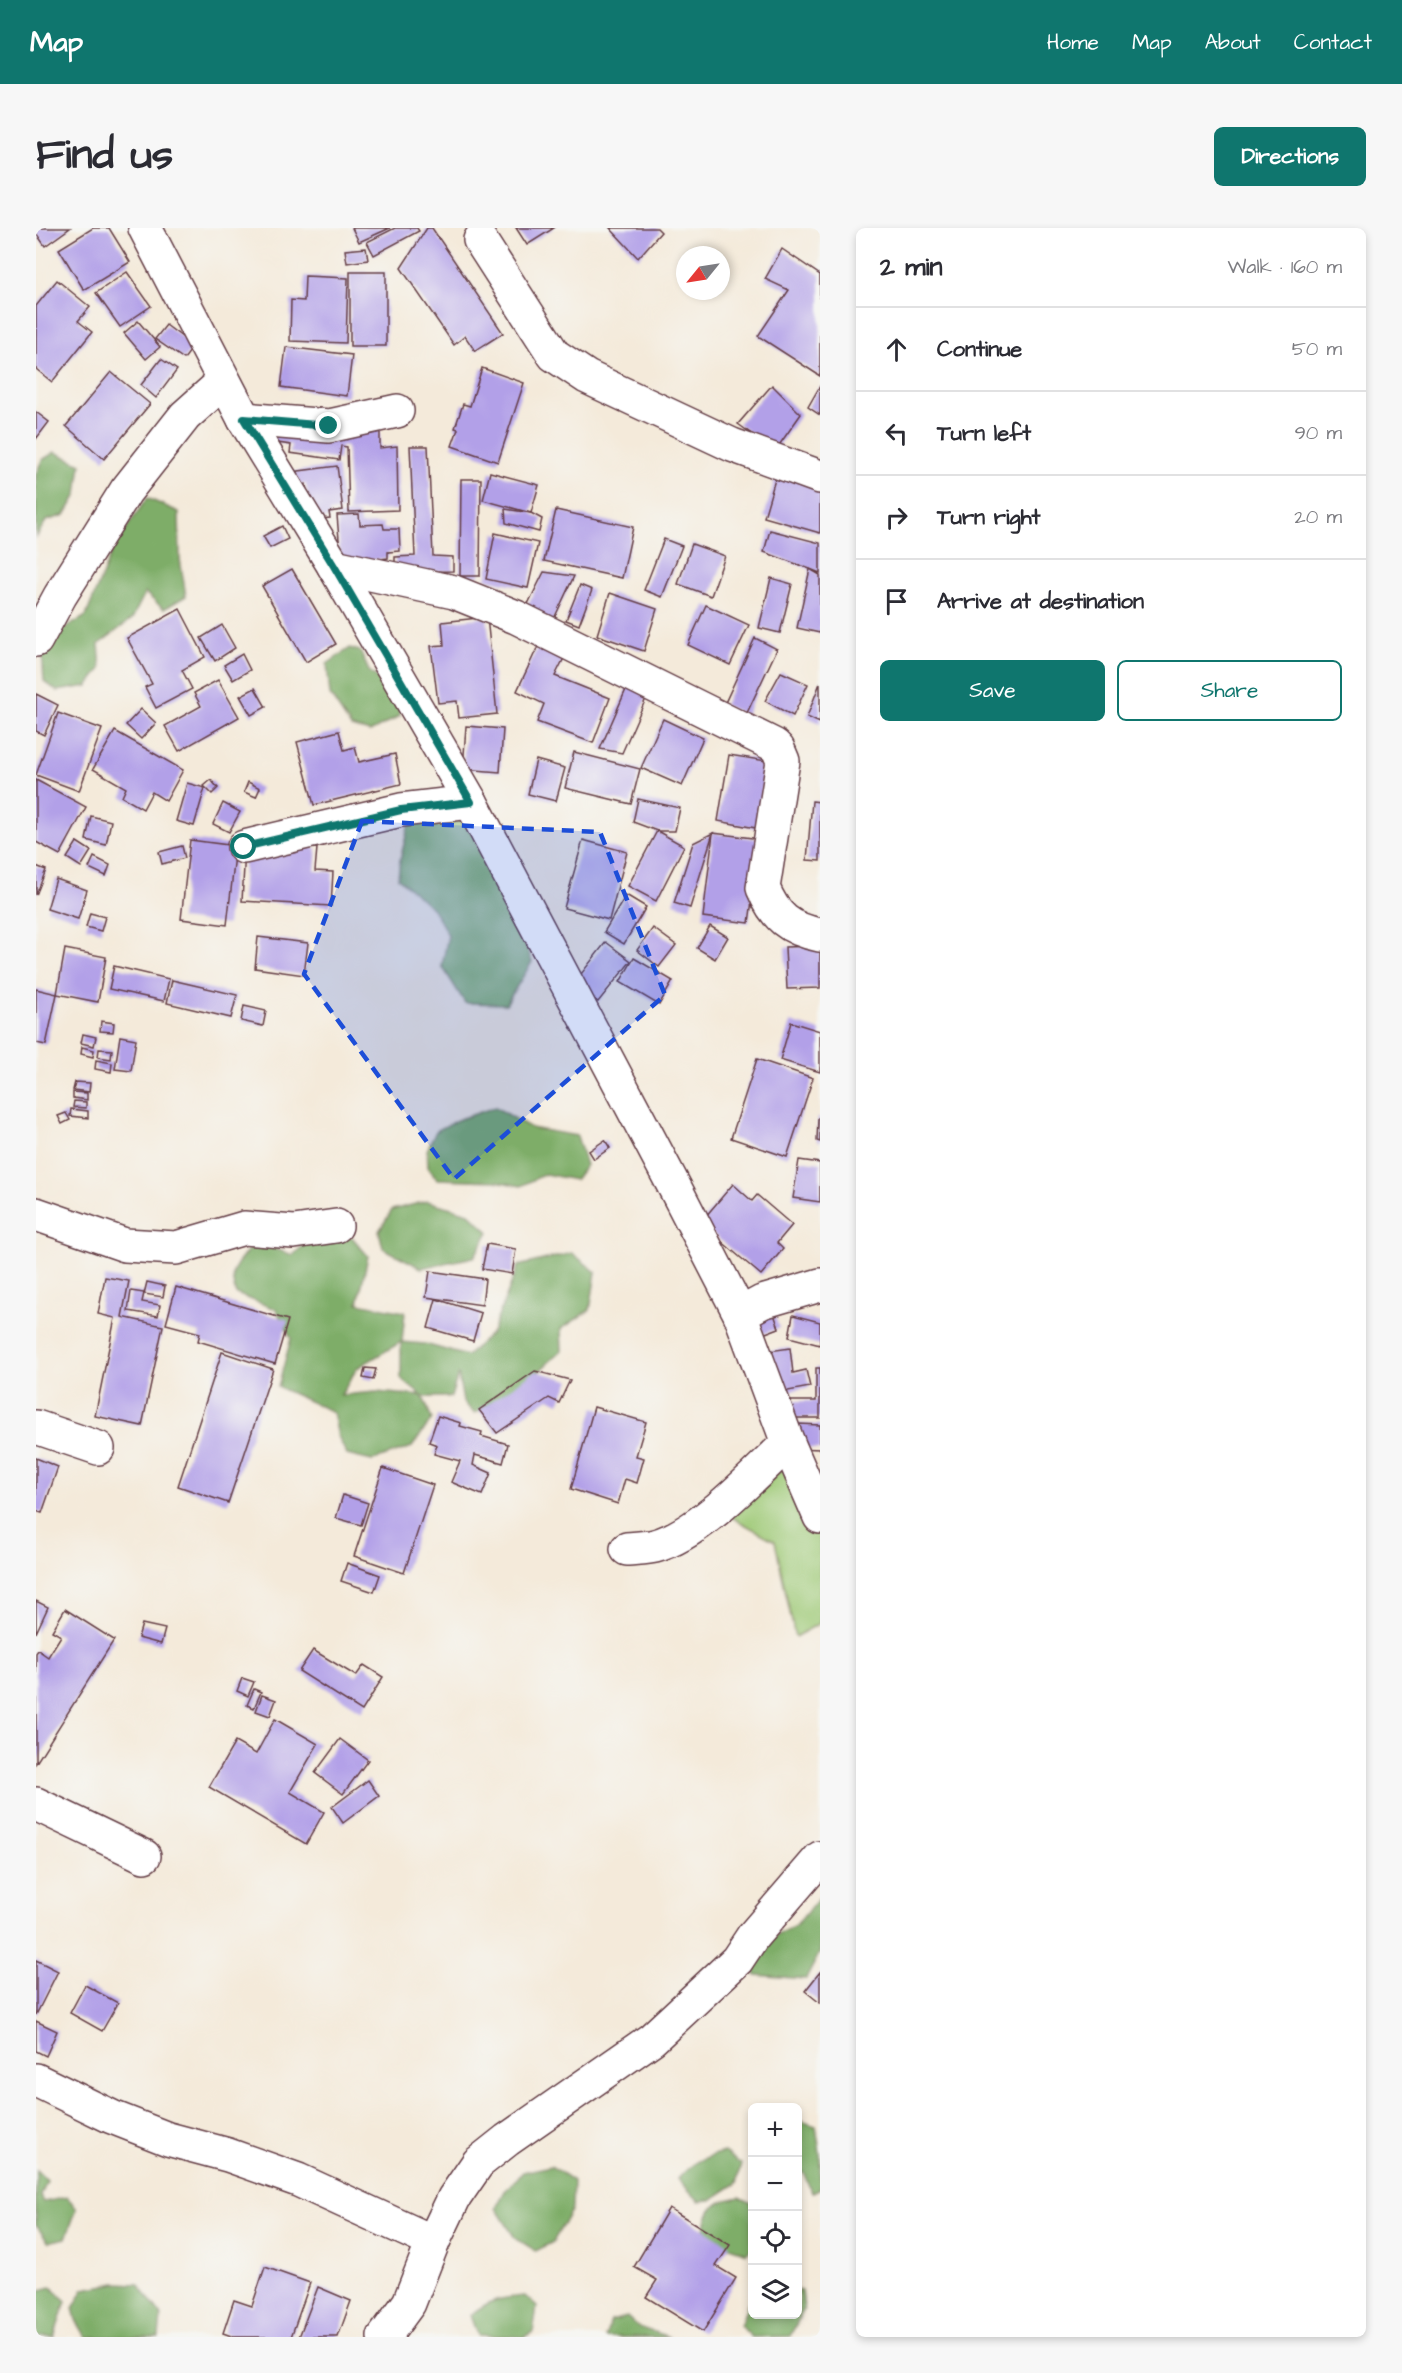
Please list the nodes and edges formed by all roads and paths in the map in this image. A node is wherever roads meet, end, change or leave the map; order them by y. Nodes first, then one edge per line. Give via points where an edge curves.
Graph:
1 (145, 228) edge
2 (480, 240) dead end
3 (223, 382) junction
4 (397, 411) dead end
5 (244, 419) junction
6 (820, 477) edge
7 (334, 566) junction
8 (48, 591) edge
9 (36, 640) edge
10 (471, 802) junction
11 (244, 847) dead end
12 (820, 934) edge
13 (36, 1214) edge
14 (336, 1226) dead end
15 (820, 1285) edge
16 (740, 1314) junction
17 (36, 1427) edge
18 (788, 1443) junction
19 (99, 1448) dead end
20 (820, 1517) edge
21 (627, 1549) dead end
22 (36, 1804) edge
23 (144, 1856) dead end
24 (820, 1858) edge
25 (36, 2080) edge
26 (432, 2242) junction
27 (384, 2337) edge

1 - 3 street
2 - 6 street via 554,355 587,377 732,445
3 - 5 street
3 - 8 street via 186,416
4 - 5 street via 329,426
5 - 7 street
7 - 10 street
7 - 12 street via 454,592 516,616 774,745 783,761 763,888 783,921 802,932
8 - 9 street
10 - 11 street via 401,810
10 - 16 street
13 - 14 street via 125,1245 176,1248 243,1228 294,1232
15 - 16 street via 762,1302
16 - 18 street
17 - 19 street
18 - 20 street
18 - 21 street via 726,1502 682,1535 655,1546
22 - 23 street
24 - 26 street via 753,1936 738,1960 652,2039 478,2163 454,2198
25 - 26 street via 168,2139 298,2180
26 - 27 street via 409,2303

